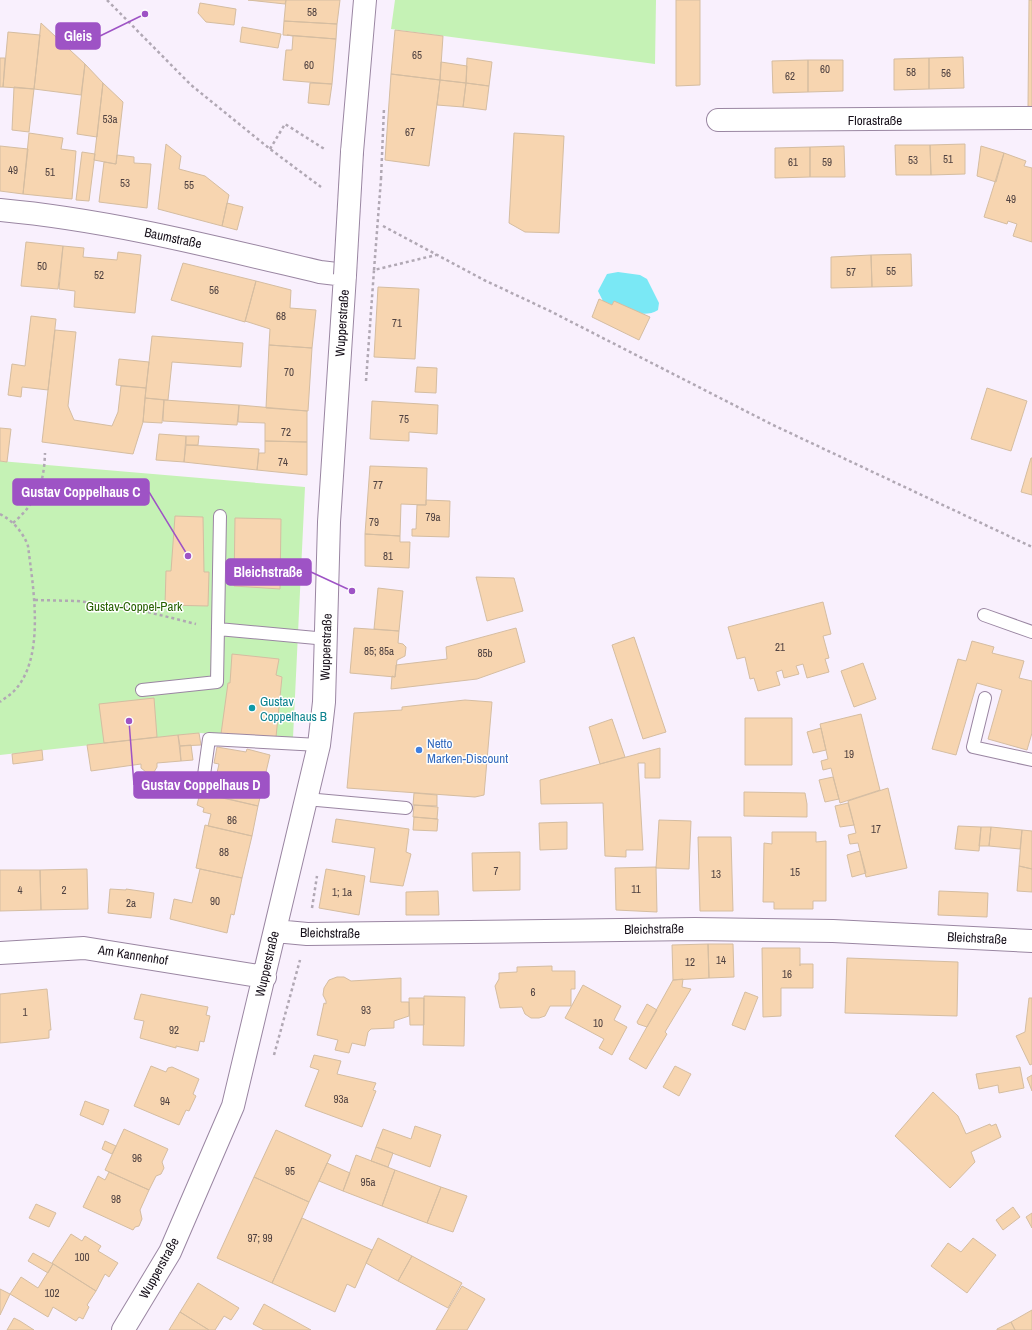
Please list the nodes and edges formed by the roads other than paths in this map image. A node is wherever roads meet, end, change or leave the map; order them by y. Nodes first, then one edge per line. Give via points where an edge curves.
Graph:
1 (365, 0) edge
2 (1032, 118) edge
3 (718, 120) dead end
4 (0, 210) edge
5 (345, 275) junction
6 (220, 516) dead end
7 (984, 615) dead end
8 (218, 629) junction
9 (1032, 632) edge
10 (327, 639) junction
11 (142, 690) dead end
12 (985, 698) dead end
13 (319, 745) junction
14 (1032, 760) edge
15 (204, 775) dead end
16 (306, 799) junction
17 (406, 808) dead end
18 (275, 931) junction
19 (1032, 941) edge
20 (0, 953) edge
21 (265, 977) junction
22 (123, 1330) edge

1 - 5 street, Wupperstraße, bridge
2 - 3 street, Florastraße
4 - 5 street, Baumstraße via 54,215 161,235 320,272
5 - 10 street, Wupperstraße via 329,522
6 - 8 lane
7 - 9 lane
8 - 10 lane
8 - 11 lane via 217,682
10 - 13 street, Wupperstraße
12 - 14 lane via 973,747
13 - 15 lane via 209,739
13 - 16 street, Wupperstraße
16 - 17 lane
16 - 18 street, Wupperstraße
18 - 19 street, Bleichstraße via 307,934 702,929 834,931
18 - 21 street, Wupperstraße
20 - 21 street, Am Kannenhof via 84,948
21 - 22 street, Wupperstraße via 233,1106 170,1252

